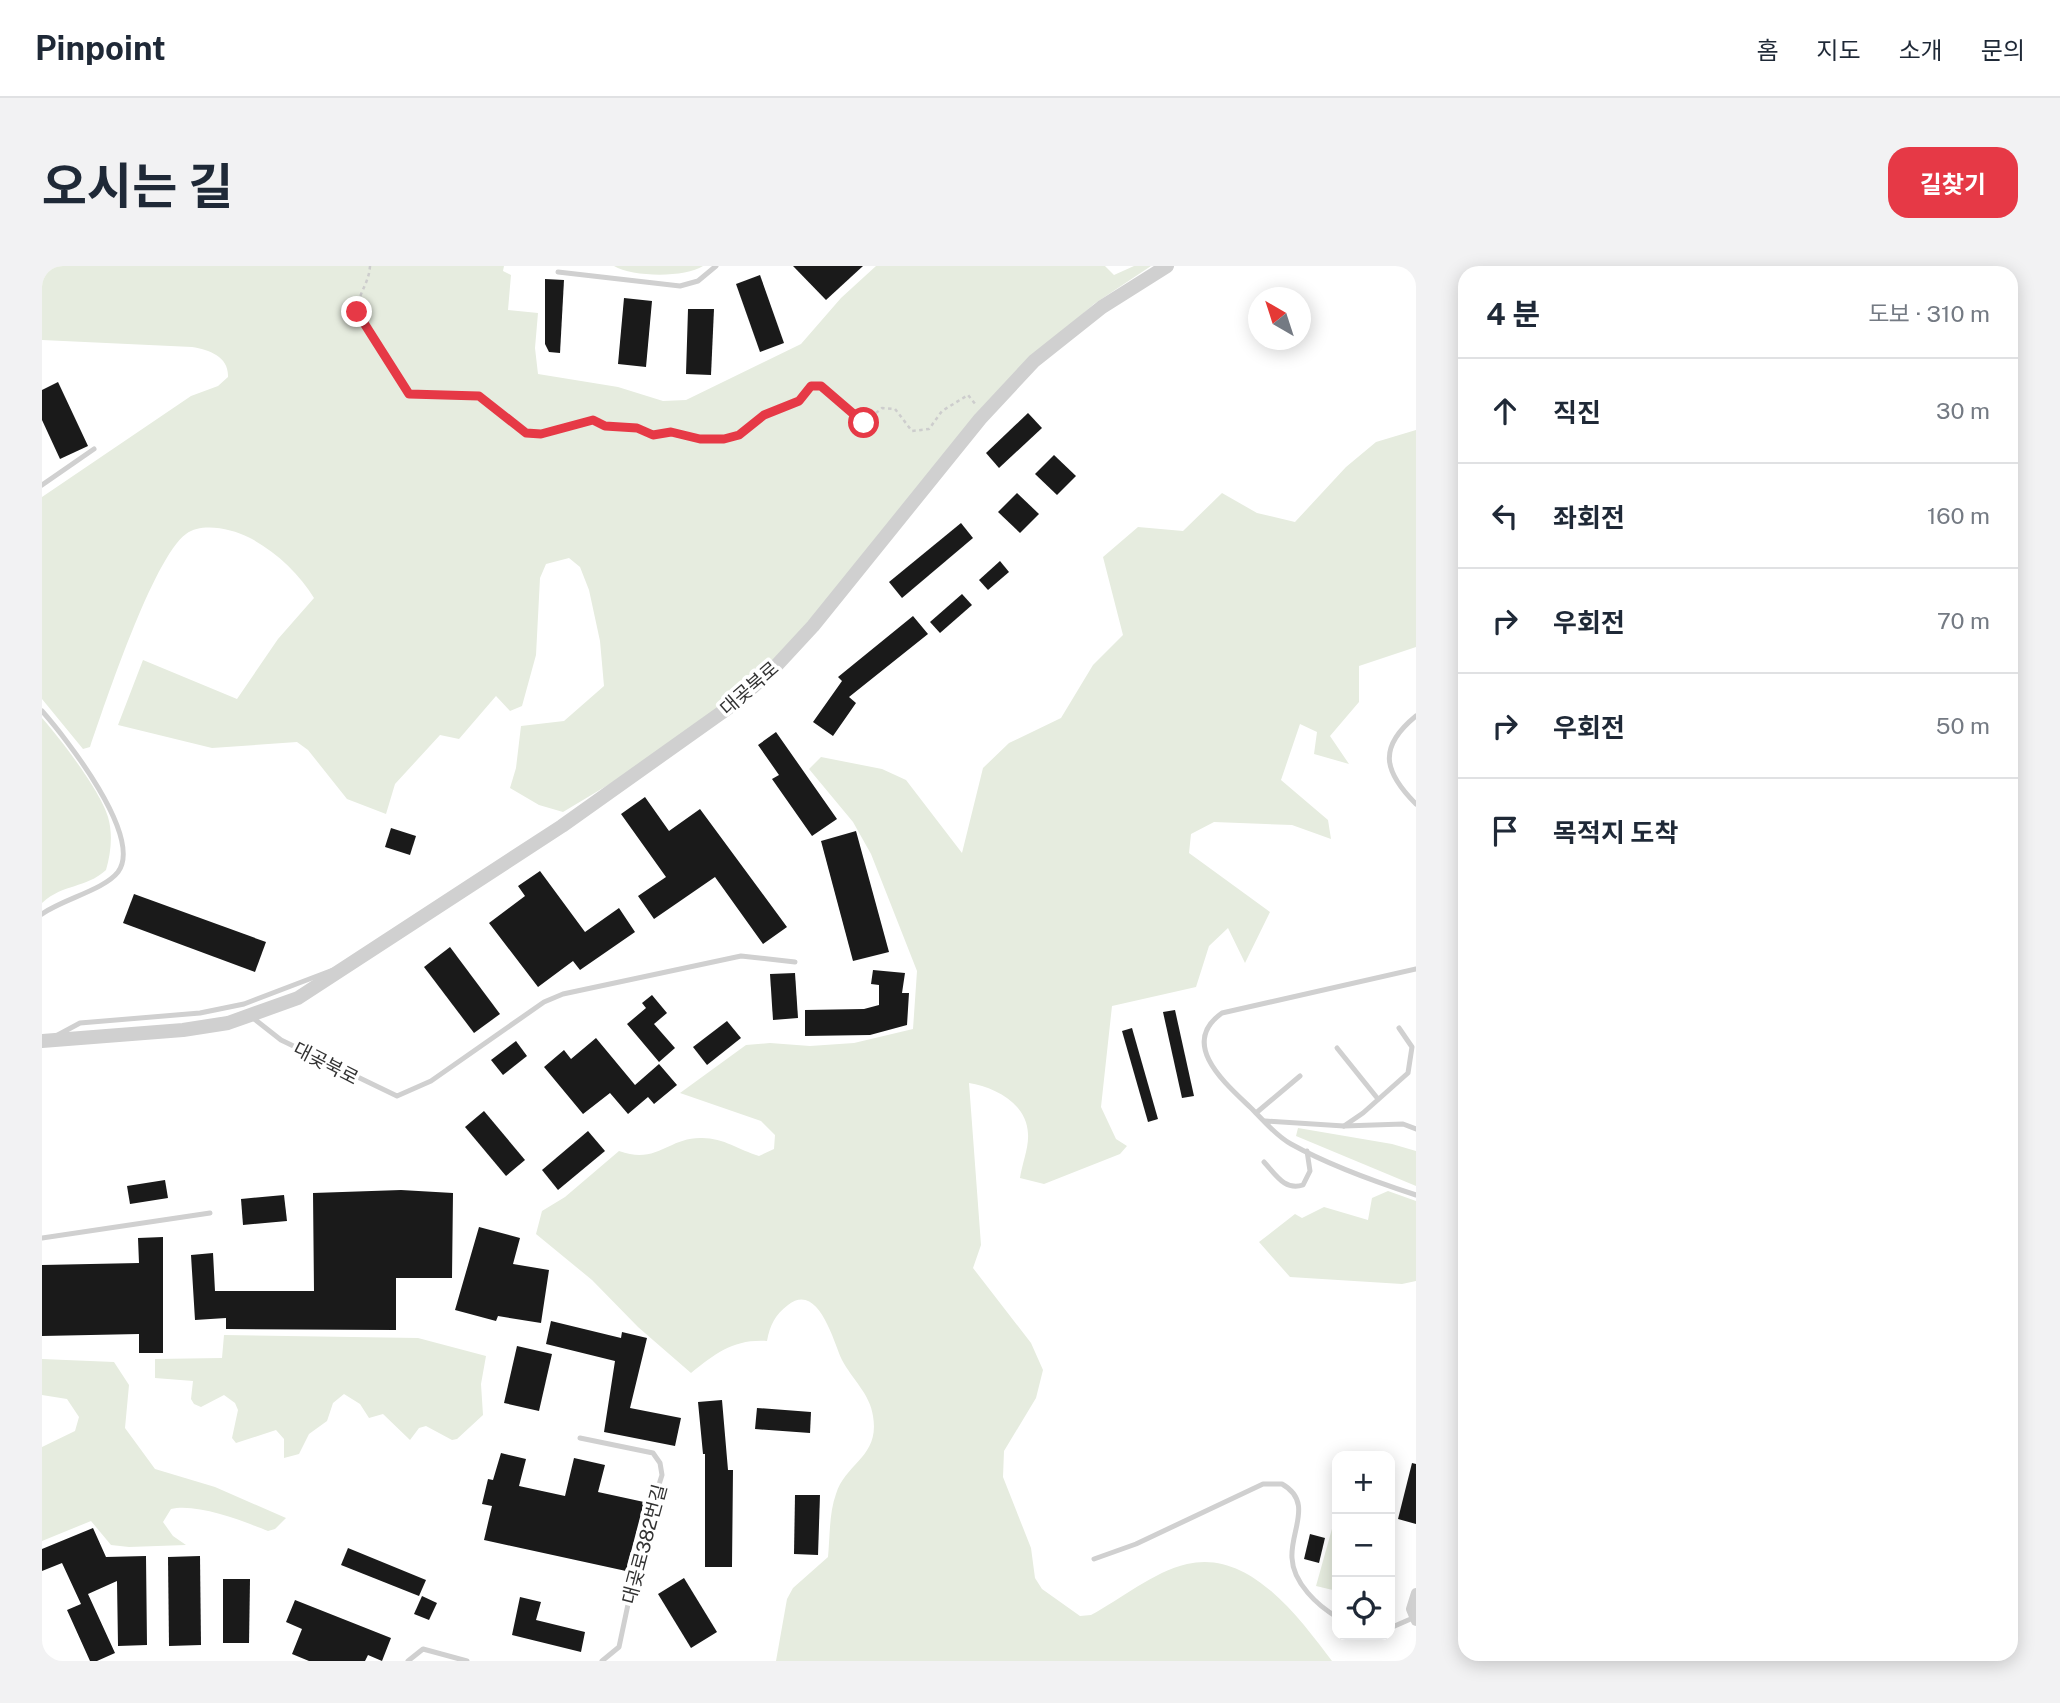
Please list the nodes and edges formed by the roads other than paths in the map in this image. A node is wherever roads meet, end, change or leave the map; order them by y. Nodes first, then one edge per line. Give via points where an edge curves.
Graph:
1 (716, 266) edge
2 (1167, 266) edge
3 (558, 272) dead end
4 (94, 449) dead end
5 (42, 485) edge
6 (42, 711) edge
7 (1416, 716) edge
8 (1416, 804) edge
9 (42, 914) edge
10 (795, 962) dead end
11 (344, 969) junction
12 (1416, 969) edge
13 (250, 1016) junction
14 (1399, 1028) dead end
15 (46, 1041) edge
16 (1336, 1048) dead end
17 (1300, 1076) dead end
18 (1378, 1099) junction
19 (1256, 1113) junction
20 (1265, 1121) junction
21 (1344, 1126) junction
22 (1416, 1129) edge
23 (1307, 1151) junction
24 (1264, 1162) dead end
25 (1416, 1195) edge
26 (210, 1213) dead end
27 (42, 1238) edge
28 (580, 1438) dead end
29 (1094, 1559) dead end
30 (1416, 1593) edge
31 (1332, 1613) edge
32 (1414, 1620) edge
33 (1395, 1626) edge
34 (408, 1661) edge
35 (467, 1661) edge
36 (602, 1661) edge

1 - 3 lane via 698,281 680,286
2 - 11 street, 대곶북로 via 1102,307 1034,361 979,419 813,626 735,703 562,826
4 - 5 lane
6 - 9 lane via 82,762 113,813 122,855 119,870 105,883 60,901
7 - 8 lane via 1395,737 1388,759 1393,777
10 - 13 lane, 대곶북로 via 741,956 563,994 544,1002 431,1081 397,1096 281,1040
11 - 13 street, 대곶북로 via 298,998
11 - 15 lane via 326,971 244,1004 201,1013 80,1023
12 - 19 lane via 1222,1013 1212,1020 1205,1037 1208,1062
13 - 15 street, 대곶북로 via 183,1030
14 - 18 lane via 1412,1047 1412,1062 1408,1073
16 - 18 lane
17 - 19 lane
18 - 21 lane
19 - 20 lane
20 - 21 lane
20 - 23 lane
21 - 22 lane via 1403,1124
23 - 24 lane via 1310,1171 1303,1185 1294,1188 1284,1184
23 - 25 lane
26 - 27 lane
28 - 36 lane, 대곶로382번길 via 653,1453 662,1475 642,1538 619,1647
29 - 31 lane via 1263,1484 1282,1484 1300,1506 1293,1566 1314,1600
30 - 32 street
32 - 33 lane
34 - 35 lane via 423,1649

